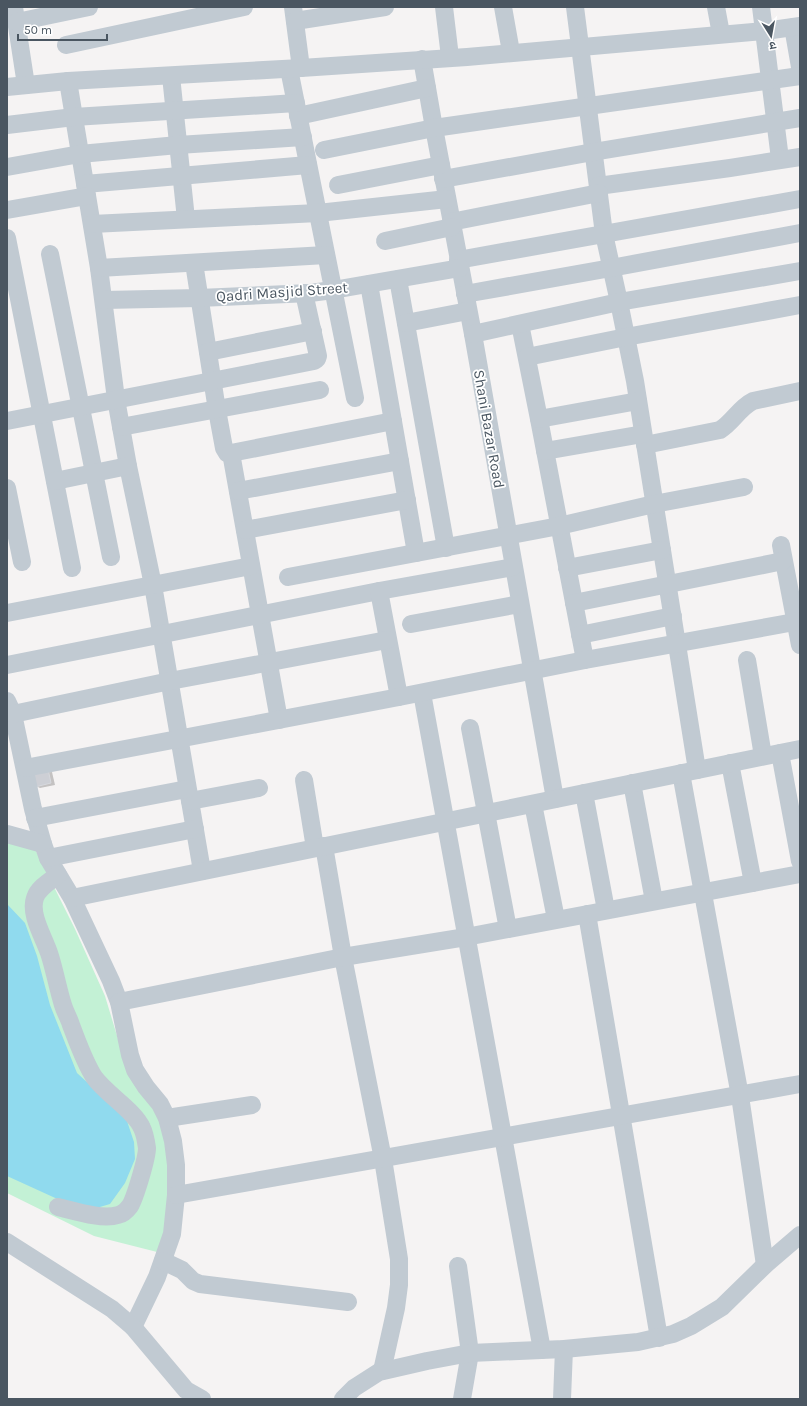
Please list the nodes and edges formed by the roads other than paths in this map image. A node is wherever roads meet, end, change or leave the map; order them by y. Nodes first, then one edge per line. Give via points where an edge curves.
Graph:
1 (89, 7) edge
2 (244, 7) edge
3 (385, 7) edge
4 (444, 7) edge
5 (503, 7) edge
6 (574, 7) edge
7 (716, 7) edge
8 (761, 7) edge
9 (16, 14) edge
10 (294, 14) edge
11 (796, 27) edge
12 (765, 30) junction
13 (721, 34) junction
14 (66, 45) dead end
15 (580, 46) junction
16 (14, 47) edge
17 (510, 52) junction
18 (450, 57) junction
19 (422, 59) junction
20 (800, 67) edge
21 (295, 69) junction
22 (171, 76) junction
23 (800, 76) edge
24 (68, 81) junction
25 (771, 81) junction
26 (26, 85) junction
27 (7, 87) edge
28 (427, 88) junction
29 (588, 107) junction
30 (297, 110) junction
31 (175, 112) junction
32 (74, 117) junction
33 (800, 118) edge
34 (776, 122) junction
35 (7, 125) edge
36 (434, 128) junction
37 (303, 137) junction
38 (178, 144) junction
39 (324, 150) dead end
40 (593, 152) junction
41 (80, 154) junction
42 (800, 156) edge
43 (780, 160) junction
44 (308, 165) junction
45 (7, 167) edge
46 (442, 172) junction
47 (182, 177) junction
48 (338, 185) dead end
49 (86, 190) junction
50 (598, 190) junction
51 (447, 199) junction
52 (800, 199) edge
53 (7, 210) edge
54 (318, 213) junction
55 (186, 219) junction
56 (92, 224) junction
57 (452, 225) junction
58 (800, 233) edge
59 (604, 234) junction
60 (7, 238) edge
61 (385, 241) dead end
62 (50, 254) dead end
63 (326, 255) junction
64 (194, 263) junction
65 (459, 264) junction
66 (100, 268) junction
67 (611, 268) junction
68 (800, 271) edge
69 (398, 279) junction
70 (370, 284) junction
71 (334, 290) junction
72 (304, 293) junction
73 (464, 294) junction
74 (199, 298) junction
75 (104, 300) junction
76 (619, 302) junction
77 (800, 305) edge
78 (468, 311) junction
79 (406, 323) junction
80 (520, 324) junction
81 (313, 331) junction
82 (473, 334) junction
83 (626, 337) junction
84 (208, 352) junction
85 (527, 357) junction
86 (212, 381) junction
87 (320, 390) dead end
88 (800, 391) edge
89 (355, 398) dead end
90 (116, 399) junction
91 (638, 401) junction
92 (82, 407) junction
93 (217, 410) junction
94 (41, 415) junction
95 (539, 420) junction
96 (7, 421) edge
97 (394, 421) junction
98 (121, 427) junction
99 (644, 440) junction
100 (545, 451) junction
101 (231, 453) junction
102 (400, 461) junction
103 (128, 466) junction
104 (94, 473) junction
105 (55, 481) junction
106 (744, 486) dead end
107 (7, 488) edge
108 (238, 491) junction
109 (407, 500) junction
110 (654, 504) junction
111 (559, 526) junction
112 (245, 530) junction
113 (508, 536) junction
114 (446, 548) junction
115 (662, 550) junction
116 (416, 553) junction
117 (111, 557) dead end
118 (22, 562) dead end
119 (251, 566) junction
120 (513, 567) junction
121 (72, 568) dead end
122 (567, 568) junction
123 (288, 577) dead end
124 (667, 584) junction
125 (153, 585) junction
126 (379, 591) junction
127 (574, 603) junction
128 (520, 604) junction
129 (7, 613) edge
130 (260, 615) junction
131 (673, 616) junction
132 (798, 622) edge
133 (411, 624) dead end
134 (162, 634) junction
135 (580, 635) junction
136 (388, 640) junction
137 (677, 643) junction
138 (800, 645) edge
139 (585, 660) junction
140 (747, 660) dead end
141 (270, 662) junction
142 (7, 665) edge
143 (533, 670) junction
144 (170, 681) junction
145 (422, 693) junction
146 (399, 697) junction
147 (10, 708) edge
148 (280, 720) junction
149 (470, 728) dead end
150 (180, 738) junction
151 (800, 749) edge
152 (772, 755) junction
153 (730, 763) junction
154 (25, 768) junction
155 (689, 772) junction
156 (304, 780) dead end
157 (632, 783) junction
158 (259, 788) dead end
159 (584, 793) junction
160 (188, 795) junction
161 (555, 799) junction
162 (533, 804) junction
163 (486, 813) junction
164 (35, 818) junction
165 (444, 822) junction
166 (195, 829) junction
167 (7, 834) edge
168 (319, 847) junction
169 (45, 851) junction
170 (800, 861) edge
171 (202, 871) junction
172 (58, 874) junction
173 (800, 874) edge
174 (753, 882) junction
175 (702, 892) junction
176 (72, 898) junction
177 (654, 901) junction
178 (606, 910) junction
179 (587, 914) junction
180 (556, 920) junction
181 (508, 929) junction
182 (466, 936) junction
183 (343, 957) junction
184 (120, 1002) junction
185 (800, 1084) edge
186 (740, 1096) junction
187 (252, 1105) dead end
188 (622, 1117) junction
189 (167, 1118) junction
190 (503, 1138) junction
191 (383, 1159) junction
192 (176, 1195) junction
193 (58, 1207) dead end
194 (800, 1235) edge
195 (7, 1242) edge
196 (163, 1261) junction
197 (765, 1265) junction
198 (458, 1266) dead end
199 (348, 1302) dead end
200 (133, 1327) junction
201 (659, 1338) junction
202 (564, 1349) junction
203 (542, 1350) junction
204 (470, 1353) junction
205 (382, 1371) junction
206 (178, 1393) edge
207 (202, 1399) edge
208 (343, 1399) edge
209 (462, 1399) edge
210 (562, 1399) edge

1 - 9 street
2 - 14 street
3 - 10 street
4 - 18 street
5 - 17 street
6 - 15 street
7 - 13 street
8 - 12 street
9 - 16 street
10 - 21 street
11 - 12 street
11 - 20 street
12 - 13 street
12 - 25 street
13 - 15 street
15 - 17 street
15 - 29 street
16 - 26 street
17 - 18 street
18 - 19 street
19 - 21 street
19 - 28 street, Shani Bazar Road
21 - 22 street
21 - 30 street
22 - 24 street
22 - 31 street
23 - 25 street
24 - 26 street
24 - 32 street
25 - 29 street
25 - 34 street
26 - 27 street
28 - 30 street
28 - 36 street, Shani Bazar Road
29 - 36 street
29 - 40 street
30 - 31 street
30 - 37 street
31 - 32 street
31 - 38 street
32 - 35 street
32 - 41 street
33 - 34 street
34 - 40 street
34 - 43 street
36 - 39 street
36 - 46 street, Shani Bazar Road
37 - 38 street
37 - 44 street
38 - 41 street
38 - 47 street
40 - 46 street
40 - 50 street
41 - 45 street
41 - 49 street
42 - 43 street
43 - 50 street
44 - 47 street
44 - 54 street
46 - 48 street
46 - 51 street, Shani Bazar Road
47 - 49 street
47 - 55 street
49 - 53 street
49 - 56 street
50 - 57 street
50 - 59 street
51 - 54 street
51 - 57 street, Shani Bazar Road
52 - 59 street, Qadri Masjid Street
54 - 55 street
54 - 63 street
55 - 56 street
56 - 66 street
57 - 61 street
57 - 65 street, Shani Bazar Road
58 - 67 street
59 - 65 street, Qadri Masjid Street
59 - 67 street
60 - 94 street
62 - 92 street
63 - 64 street
63 - 71 street
64 - 66 street
64 - 74 street
65 - 69 street, Qadri Masjid Street
65 - 73 street, Shani Bazar Road
66 - 75 street
67 - 73 street
67 - 76 street
68 - 76 street
69 - 70 street, Qadri Masjid Street
69 - 79 street
70 - 71 street, Qadri Masjid Street
70 - 97 street
71 - 72 street, Qadri Masjid Street
71 - 89 street
72 - 74 street, Qadri Masjid Street
72 - 81 street
73 - 78 street, Shani Bazar Road
74 - 75 street, Qadri Masjid Street
74 - 84 street
75 - 90 street
76 - 80 street
76 - 83 street
77 - 83 street
78 - 79 street
78 - 82 street, Shani Bazar Road
79 - 114 street
80 - 82 street
80 - 85 street
81 - 84 street
81 - 86 street via 318,356 314,361
82 - 113 street, Shani Bazar Road
83 - 85 street
83 - 91 street
84 - 86 street
85 - 95 street
86 - 90 street
86 - 93 street
87 - 93 street
88 - 99 street via 753,401 720,430
90 - 92 street
90 - 98 street
91 - 95 street
91 - 99 street
92 - 94 street
92 - 104 street
93 - 98 street
93 - 101 street via 224,448
94 - 96 street
94 - 105 street
95 - 100 street
97 - 101 street
97 - 102 street
98 - 103 street
99 - 100 street
99 - 110 street
100 - 111 street
101 - 108 street
102 - 108 street
102 - 109 street
103 - 104 street
103 - 125 street
104 - 105 street
104 - 117 street
105 - 121 street
106 - 110 street
107 - 118 street
108 - 112 street
109 - 112 street
109 - 116 street
110 - 111 street
110 - 115 street
111 - 113 street
111 - 122 street
112 - 119 street
113 - 114 street
113 - 120 street, Shani Bazar Road
114 - 116 street
115 - 122 street
115 - 124 street
116 - 123 street
119 - 125 street
119 - 130 street
120 - 126 street
120 - 128 street, Shani Bazar Road
122 - 127 street
124 - 127 street
124 - 131 street
124 - 132 street via 782,553
125 - 129 street
125 - 134 street
126 - 130 street
126 - 136 street
127 - 135 street
128 - 133 street
128 - 143 street, Shani Bazar Road
130 - 134 street
130 - 141 street
131 - 135 street
131 - 137 street
132 - 137 street
132 - 138 street
134 - 142 street
134 - 144 street
135 - 139 street
136 - 141 street
136 - 146 street
137 - 139 street
137 - 155 street
139 - 143 street
140 - 152 street
141 - 144 street
141 - 148 street
143 - 145 street
143 - 161 street, Shani Bazar Road
144 - 147 street
144 - 150 street
145 - 146 street
145 - 165 street
146 - 148 street
147 - 154 street
148 - 150 street
149 - 163 street
150 - 154 street
150 - 160 street
151 - 152 street
152 - 153 street
152 - 170 street
153 - 155 street
153 - 174 street
154 - 164 street
155 - 157 street
155 - 175 street
156 - 168 street
157 - 159 street
157 - 177 street
158 - 160 street
159 - 161 street
159 - 178 street
160 - 164 street
160 - 166 street
161 - 162 street
162 - 163 street
162 - 180 street
163 - 165 street
163 - 181 street
164 - 169 street
165 - 168 street
165 - 182 street
166 - 169 street
166 - 171 street
167 - 169 street
168 - 171 street
168 - 183 street
169 - 172 street
171 - 176 street
172 - 176 street
172 - 193 street via 35,897 34,913 55,973 63,1006 88,1067 105,1090 141,1125 147,1150 130,1206 124,1212 117,1216 104,1217
173 - 174 street
174 - 175 street
175 - 177 street
175 - 186 street
176 - 184 street
177 - 178 street
178 - 179 street
179 - 180 street
179 - 188 street
180 - 181 street
181 - 182 street
182 - 183 street
182 - 190 street
183 - 184 street
183 - 191 street
184 - 189 street via 135,1070
185 - 186 street
186 - 188 street
186 - 197 street
187 - 189 street
188 - 190 street
188 - 201 street
189 - 192 street via 176,1165
190 - 191 street
190 - 203 street
191 - 192 street
191 - 205 street via 398,1259 399,1285
192 - 196 street via 172,1234
194 - 197 street
195 - 200 street via 93,1296
196 - 199 street via 182,1270 200,1284
196 - 200 street
197 - 201 street via 712,1315 685,1329
198 - 204 street
200 - 206 street
201 - 202 street
202 - 203 street
202 - 210 street
203 - 204 street
204 - 205 street
204 - 209 street
205 - 208 street via 354,1388
206 - 207 street via 186,1390

